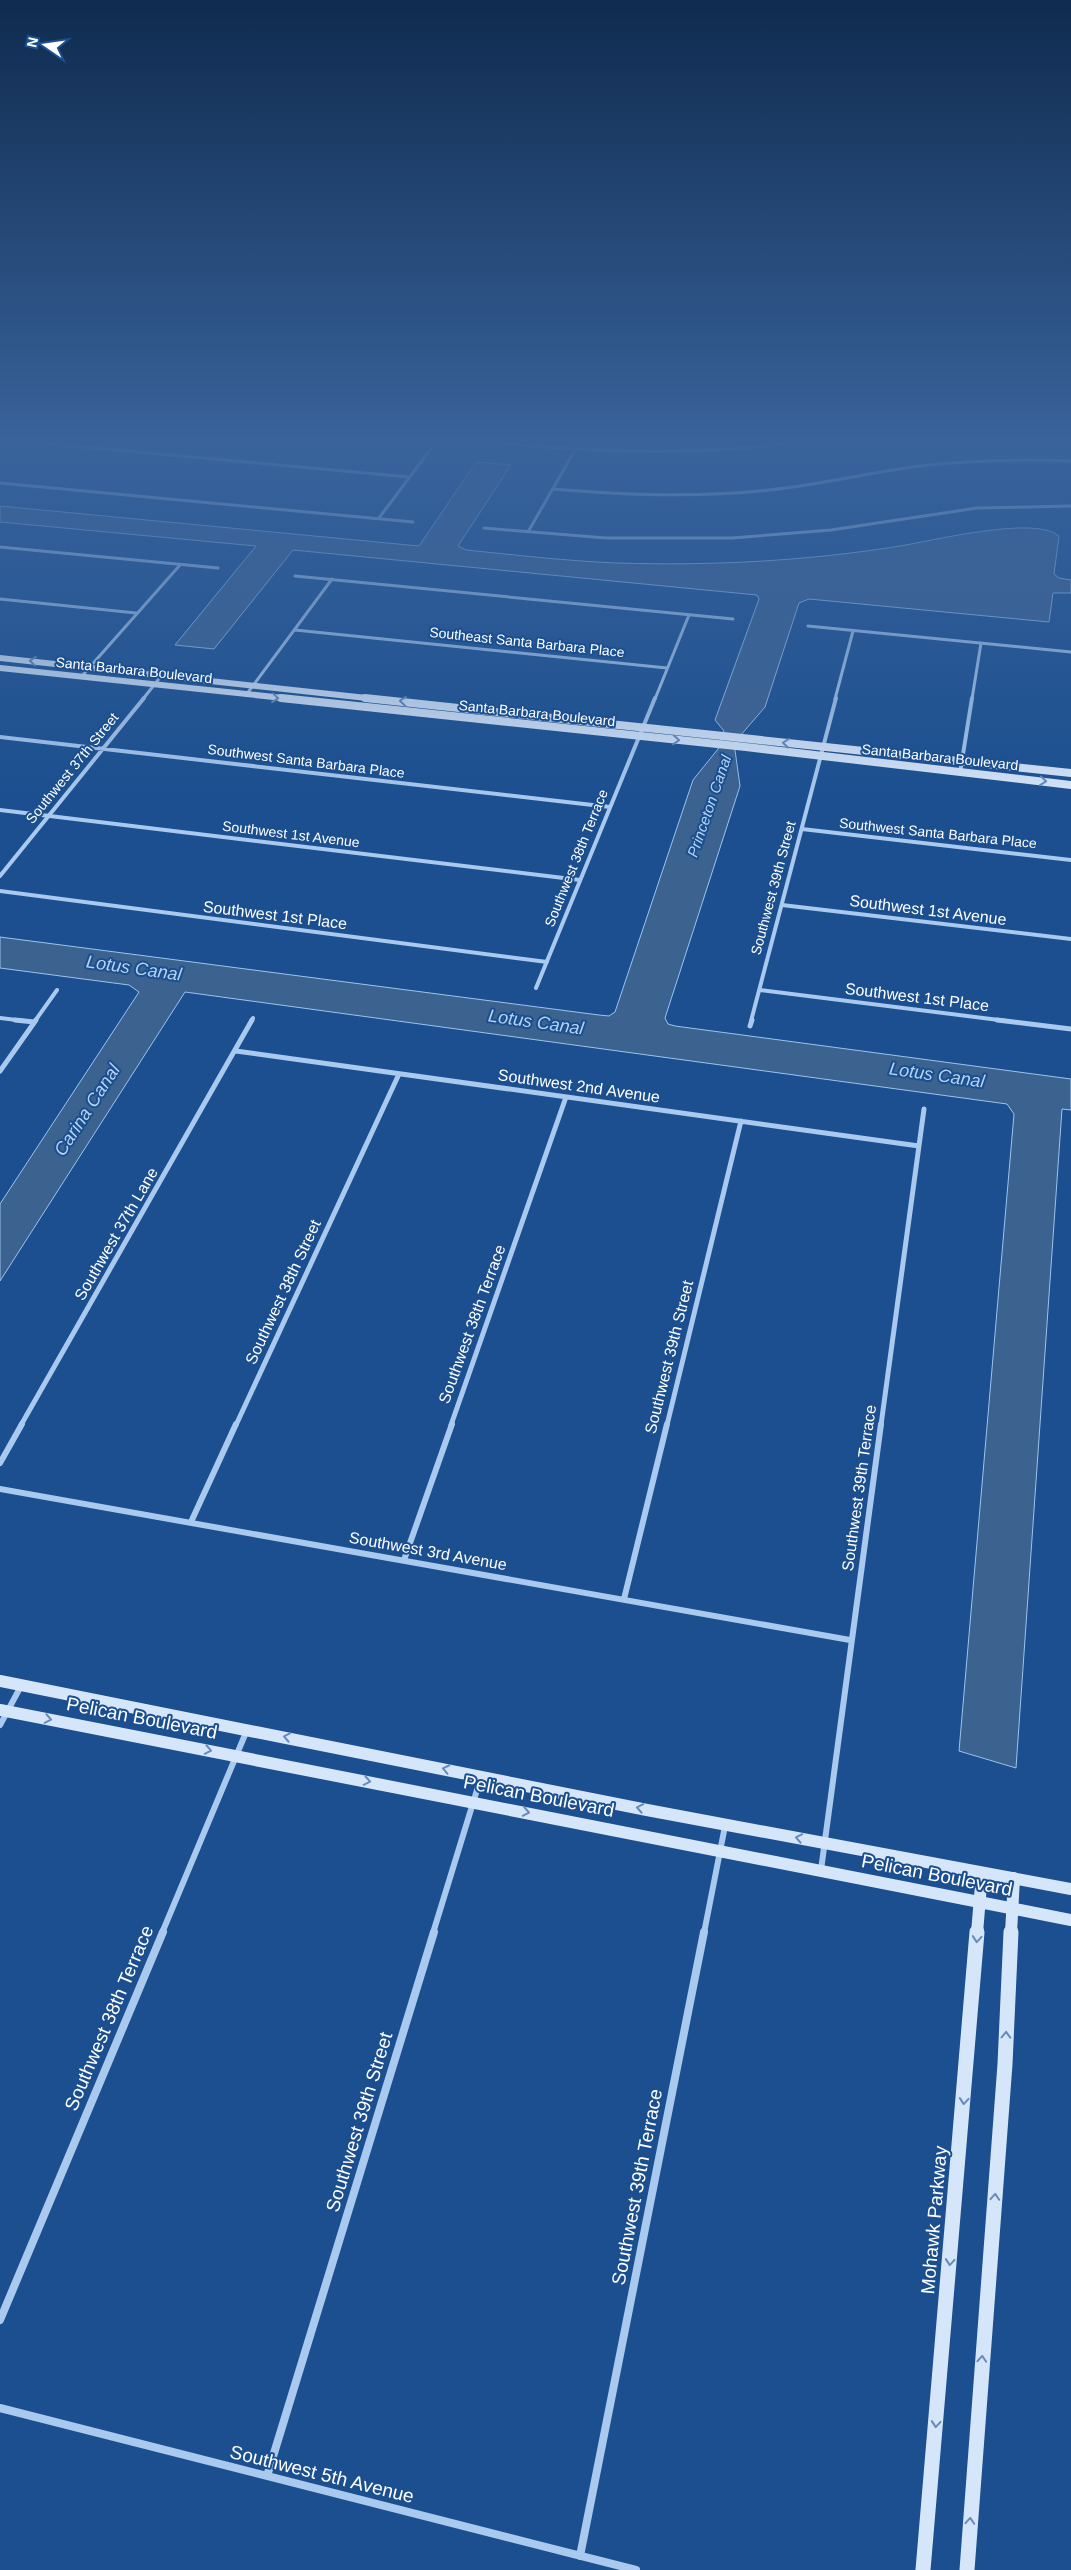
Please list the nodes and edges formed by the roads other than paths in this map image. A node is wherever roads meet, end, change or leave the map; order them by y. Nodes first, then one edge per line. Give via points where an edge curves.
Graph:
1 (151, 562) edge
2 (180, 565) junction
3 (218, 568) dead end
4 (295, 576) dead end
5 (332, 579) junction
6 (0, 600) edge
7 (136, 614) junction
8 (690, 615) junction
9 (733, 619) dead end
10 (808, 626) dead end
11 (295, 630) junction
12 (853, 630) junction
13 (981, 643) junction
14 (1071, 652) edge
15 (0, 658) edge
16 (89, 667) junction
17 (0, 668) edge
18 (666, 668) junction
19 (162, 675) junction
20 (81, 677) junction
21 (154, 685) junction
22 (254, 685) junction
23 (246, 695) junction
24 (433, 704) junction
25 (427, 714) junction
26 (643, 728) junction
27 (0, 737) edge
28 (639, 737) junction
29 (714, 740) junction
30 (747, 744) junction
31 (824, 747) junction
32 (102, 748) junction
33 (820, 756) junction
34 (962, 761) junction
35 (960, 772) junction
36 (1071, 773) edge
37 (1071, 784) edge
38 (610, 807) junction
39 (0, 810) edge
40 (48, 816) junction
41 (802, 829) junction
42 (1071, 860) edge
43 (0, 876) edge
44 (580, 880) junction
45 (0, 891) edge
46 (782, 905) junction
47 (1071, 939) edge
48 (547, 962) junction
49 (536, 988) dead end
50 (57, 990) dead end
51 (760, 990) junction
52 (0, 1018) edge
53 (252, 1018) dead end
54 (34, 1022) junction
55 (750, 1026) dead end
56 (1071, 1029) edge
57 (236, 1050) junction
58 (0, 1070) edge
59 (399, 1074) junction
60 (566, 1096) junction
61 (924, 1109) dead end
62 (740, 1120) junction
63 (919, 1146) junction
64 (0, 1463) edge
65 (0, 1489) edge
66 (191, 1522) junction
67 (404, 1560) junction
68 (624, 1600) junction
69 (850, 1640) junction
70 (0, 1681) edge
71 (21, 1686) junction
72 (3, 1711) edge
73 (0, 1725) edge
74 (247, 1729) junction
75 (237, 1755) junction
76 (481, 1777) junction
77 (472, 1802) junction
78 (725, 1824) junction
79 (824, 1843) junction
80 (720, 1850) junction
81 (821, 1870) junction
82 (982, 1872) junction
83 (1014, 1878) junction
84 (1071, 1889) edge
85 (980, 1902) junction
86 (1013, 1909) junction
87 (1071, 1920) edge
88 (0, 2320) edge
89 (0, 2408) edge
90 (267, 2476) junction
91 (580, 2556) junction
92 (636, 2570) edge
93 (923, 2570) edge
94 (966, 2570) edge

1 - 2 street
2 - 3 street
2 - 7 street
4 - 5 street
5 - 8 street
5 - 11 street
6 - 7 street
7 - 16 street
8 - 9 street
8 - 18 street, Southwest 38th Terrace
10 - 12 street
11 - 18 street, Southeast Santa Barbara Place
11 - 22 street
12 - 13 street
12 - 31 street, Southwest 39th Street
13 - 14 street
13 - 34 street
16 -> 15 main road, Santa Barbara Boulevard
16 - 19 main road, Santa Barbara Boulevard
16 - 20 street
17 - 20 main road, Santa Barbara Boulevard
18 - 26 street, Southwest 38th Terrace
19 - 21 street, Southwest 37th Street
19 - 22 main road, Santa Barbara Boulevard
20 - 21 main road, Santa Barbara Boulevard
21 - 23 main road, Santa Barbara Boulevard
21 - 32 street, Southwest 37th Street
22 - 23 street
24 -> 22 main road, Santa Barbara Boulevard
23 -> 25 main road, Santa Barbara Boulevard
24 - 25 main road
24 - 26 main road, Santa Barbara Boulevard
25 - 28 main road, Santa Barbara Boulevard
26 - 28 street, Southwest 38th Terrace
26 - 29 main road, Santa Barbara Boulevard
27 - 32 street, Southwest Santa Barbara Place
28 -> 29 main road, Santa Barbara Boulevard
28 - 38 street, Southwest 38th Terrace
29 - 30 main road, Santa Barbara Boulevard
31 -> 30 main road, Santa Barbara Boulevard
30 - 33 main road, Santa Barbara Boulevard
31 - 33 street, Southwest 39th Street
31 - 34 main road, Santa Barbara Boulevard
32 - 38 street, Southwest Santa Barbara Place
32 - 40 street, Southwest 37th Street
33 - 35 main road, Santa Barbara Boulevard
33 - 41 street, Southwest 39th Street
34 - 35 street
34 - 36 main road, Santa Barbara Boulevard
35 -> 37 main road, Santa Barbara Boulevard
38 - 44 street, Southwest 38th Terrace
39 - 40 street, Southwest 1st Avenue
40 - 43 street, Southwest 37th Street
40 - 44 street, Southwest 1st Avenue
41 - 42 street, Southwest Santa Barbara Place
41 - 46 street, Southwest 39th Street
44 - 48 street, Southwest 38th Terrace
45 - 48 street, Southwest 1st Place
46 - 47 street, Southwest 1st Avenue
46 - 51 street, Southwest 39th Street
48 - 49 street, Southwest 38th Terrace
50 - 54 street
51 - 55 street, Southwest 39th Street
51 - 56 street, Southwest 1st Place
52 - 54 street
53 - 57 street, Southwest 37th Lane
54 - 58 street
57 - 59 street, Southwest 2nd Avenue
57 - 64 street, Southwest 37th Lane
59 - 60 street, Southwest 2nd Avenue
59 - 66 street, Southwest 38th Street
60 - 62 street, Southwest 2nd Avenue
60 - 67 street, Southwest 38th Terrace
61 - 63 street, Southwest 39th Terrace
62 - 63 street, Southwest 2nd Avenue
62 - 68 street, Southwest 39th Street
63 - 69 street, Southwest 39th Terrace
65 - 66 street, Southwest 3rd Avenue
66 - 67 street, Southwest 3rd Avenue
67 - 68 street, Southwest 3rd Avenue
68 - 69 street, Southwest 3rd Avenue
69 - 79 street, Southwest 39th Terrace via 844,1708
70 - 71 main road, Pelican Boulevard
71 - 72 street
71 - 74 main road, Pelican Boulevard
72 - 73 street
72 -> 75 main road, Pelican Boulevard
74 - 75 street, Southwest 38th Terrace
76 -> 74 main road, Pelican Boulevard
75 -> 77 main road, Pelican Boulevard
75 - 88 street, Southwest 38th Terrace
76 - 77 street, Southwest 39th Street
78 -> 76 main road, Pelican Boulevard
77 -> 80 main road, Pelican Boulevard
77 - 90 street, Southwest 39th Street
79 -> 78 main road, Pelican Boulevard
78 - 80 street, Southwest 39th Terrace
79 - 81 street, Southwest 39th Terrace
79 - 82 main road, Pelican Boulevard
80 - 81 main road, Pelican Boulevard
80 - 91 street, Southwest 39th Terrace
81 - 85 main road, Pelican Boulevard
82 - 83 main road, Pelican Boulevard
82 - 85 main road, Mohawk Parkway
83 - 84 main road, Pelican Boulevard
83 - 86 main road
85 - 86 main road, Pelican Boulevard
85 -> 93 main road, Mohawk Parkway
86 - 87 main road, Pelican Boulevard
94 -> 86 main road via 1005,2064
89 - 90 street, Southwest 5th Avenue
90 - 91 street, Southwest 5th Avenue
91 - 92 street, Southwest 5th Avenue

